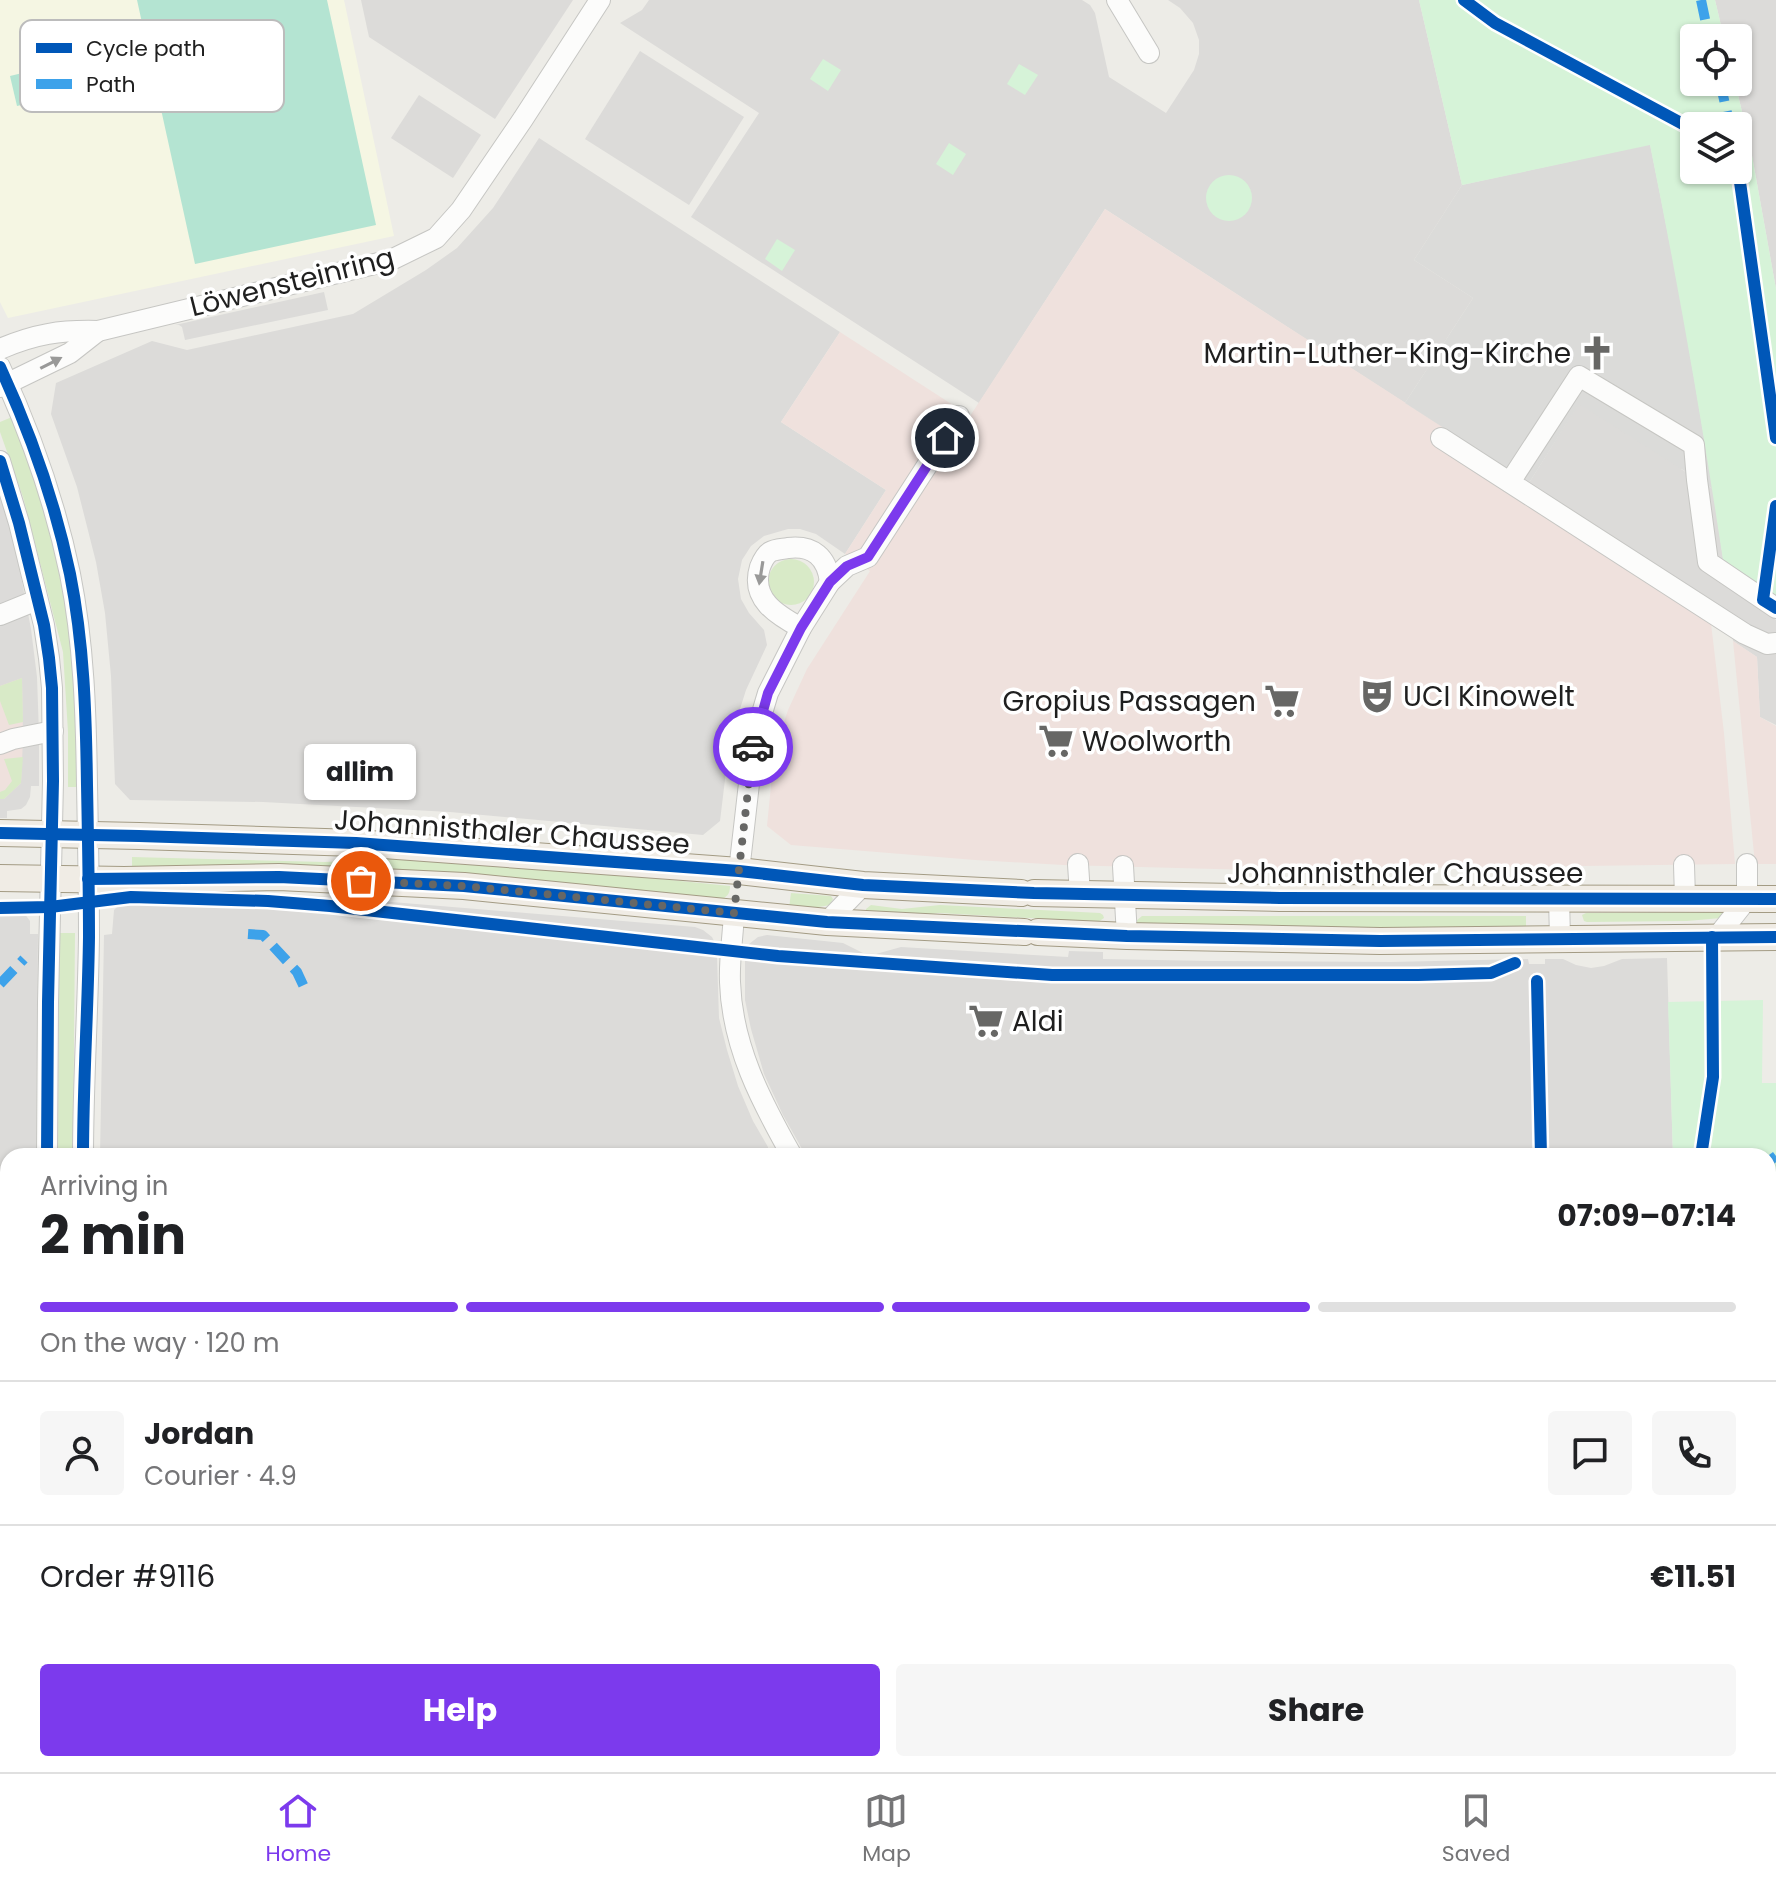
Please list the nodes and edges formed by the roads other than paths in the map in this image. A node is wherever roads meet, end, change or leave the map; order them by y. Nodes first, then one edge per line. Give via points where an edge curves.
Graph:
1 (600, 0) edge
2 (1117, 0) edge
3 (1149, 53) dead end
4 (98, 331) junction
5 (0, 349) edge
6 (3, 379) edge
7 (959, 416) dead end
8 (1441, 438) dead end
9 (0, 461) edge
10 (1510, 482) junction
11 (830, 582) junction
12 (37, 600) junction
13 (1694, 600) junction
14 (1673, 602) dead end
15 (1776, 608) edge
16 (0, 615) edge
17 (801, 628) junction
18 (1776, 643) edge
19 (53, 731) junction
20 (7, 741) edge
21 (0, 757) edge
22 (0, 833) edge
23 (52, 834) junction
24 (88, 835) junction
25 (1078, 864) dead end
26 (1747, 864) dead end
27 (1684, 865) dead end
28 (1123, 866) dead end
29 (739, 871) junction
30 (0, 878) edge
31 (51, 878) junction
32 (88, 879) junction
33 (863, 885) junction
34 (1080, 894) junction
35 (1125, 895) junction
36 (1559, 898) junction
37 (1685, 898) junction
38 (1747, 899) junction
39 (1776, 899) edge
40 (734, 913) junction
41 (827, 922) junction
42 (1127, 936) junction
43 (1717, 937) junction
44 (1776, 937) edge
45 (1560, 938) junction
46 (47, 1148) edge
47 (83, 1148) edge
48 (787, 1148) edge

1 - 4 street, Löwensteinring via 467,202 436,238 391,260
2 - 3 street
4 - 5 street, Löwensteinring via 65,330
6 -> 4 street, Löwensteinring via 70,353
6 - 24 street via 42,467 70,573 85,681
7 - 11 street via 868,557 847,566
8 - 10 street
9 - 12 street
10 - 13 street
10 - 15 street via 1579,376 1694,445 1708,562
11 - 17 street
11 -> 17 street via 818,554 801,546 770,552 763,560 758,578 764,601
12 - 16 street
12 - 19 street via 49,658
13 - 14 street via 1686,611
13 - 18 street via 1745,634
17 - 29 street via 768,693 754,740
19 - 20 street
19 - 23 street
20 - 21 street
22 - 23 main road, Johannisthaler Chaussee
23 - 24 main road, Johannisthaler Chaussee
23 - 31 street
24 - 29 main road, Johannisthaler Chaussee via 356,843
24 - 32 street
25 - 34 street
26 - 38 street
27 - 37 street
28 - 35 street
29 - 33 main road, Johannisthaler Chaussee
29 - 40 main road
30 - 31 main road, Johannisthaler Chaussee
31 - 32 main road, Johannisthaler Chaussee
31 - 46 street
32 - 40 main road, Johannisthaler Chaussee via 279,877 464,886
32 - 47 street
33 - 34 main road, Johannisthaler Chaussee
33 - 41 street
34 - 35 main road, Johannisthaler Chaussee
35 - 36 main road, Johannisthaler Chaussee
35 - 42 street
36 - 37 main road, Johannisthaler Chaussee
36 - 45 street
37 - 38 main road, Johannisthaler Chaussee
38 - 39 main road, Johannisthaler Chaussee
38 - 43 street
40 - 41 main road, Johannisthaler Chaussee
40 - 48 street via 734,1022 746,1065
41 - 42 main road, Johannisthaler Chaussee
42 - 45 main road, Johannisthaler Chaussee
43 - 44 main road, Johannisthaler Chaussee
43 - 45 main road, Johannisthaler Chaussee

